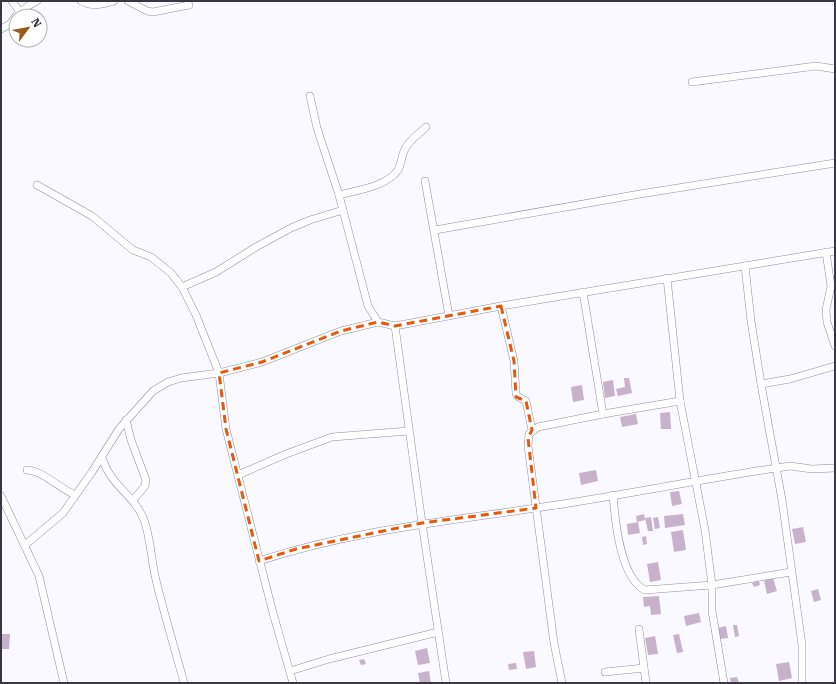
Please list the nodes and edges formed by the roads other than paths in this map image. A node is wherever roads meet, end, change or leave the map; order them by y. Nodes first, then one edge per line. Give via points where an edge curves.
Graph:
1 (37, 1) edge
2 (81, 1) edge
3 (114, 1) edge
4 (128, 1) edge
5 (189, 5) dead end
6 (27, 8) edge
7 (835, 70) edge
8 (692, 82) dead end
9 (310, 96) dead end
10 (426, 127) dead end
11 (835, 163) edge
12 (426, 181) dead end
13 (37, 185) dead end
14 (339, 195) junction
15 (342, 210) junction
16 (435, 230) junction
17 (835, 251) edge
18 (826, 252) junction
19 (745, 266) junction
20 (667, 278) junction
21 (182, 287) junction
22 (583, 292) junction
23 (501, 306) junction
24 (449, 316) junction
25 (378, 322) junction
26 (395, 326) junction
27 (835, 346) edge
28 (835, 366) edge
29 (219, 374) junction
30 (761, 384) junction
31 (680, 401) junction
32 (603, 414) junction
33 (126, 420) junction
34 (532, 430) junction
35 (410, 431) junction
36 (102, 458) junction
37 (776, 468) junction
38 (835, 468) edge
39 (27, 470) dead end
40 (238, 475) junction
41 (696, 481) junction
42 (75, 494) junction
43 (612, 495) junction
44 (1, 496) edge
45 (133, 500) junction
46 (536, 508) junction
47 (422, 523) junction
48 (24, 545) junction
49 (259, 561) junction
50 (791, 572) junction
51 (712, 585) junction
52 (639, 629) dead end
53 (438, 632) junction
54 (644, 668) junction
55 (290, 671) junction
56 (605, 672) dead end
57 (64, 683) edge
58 (184, 683) edge
59 (293, 683) edge
60 (446, 683) edge
61 (562, 683) edge
62 (646, 683) edge
63 (724, 683) edge
64 (802, 683) edge

1 - 6 street
2 - 3 street via 99,6
4 - 5 street via 154,12
7 - 8 street via 816,66
9 - 14 street via 317,128
10 - 14 street via 409,142 397,171 390,178 374,186
11 - 16 street
12 - 16 street
13 - 21 street via 92,216 133,250 151,257 171,273
14 - 15 street
15 - 21 street via 291,228 216,272
15 - 25 street via 368,306
16 - 24 street
17 - 18 street
18 - 19 street
18 - 27 street via 831,286 826,322
19 - 20 street
19 - 30 street
20 - 22 street
20 - 31 street
21 - 29 street
22 - 23 street
22 - 32 street
23 - 24 street
23 - 34 street via 514,361 516,394 526,401
24 - 26 street
25 - 26 street
25 - 29 street via 341,331 262,362
26 - 35 street
28 - 30 street
29 - 33 street via 168,382 153,391
29 - 40 street via 226,429
30 - 37 street
31 - 32 street
31 - 41 street
32 - 34 street
33 - 36 street
33 - 45 street via 132,445 146,480 145,486
34 - 46 street via 528,438
35 - 40 street via 332,437
35 - 47 street
36 - 42 street
36 - 45 street via 113,481
37 - 38 street
37 - 41 street
37 - 50 street
39 - 42 street via 41,474
40 - 49 street
41 - 43 street
41 - 51 street
42 - 48 street via 63,513
43 - 46 street
43 - 51 street via 624,558 639,587 649,590
44 - 48 street
45 - 58 street via 145,522 156,580
46 - 47 street
46 - 61 street via 554,643
47 - 49 street via 296,549
47 - 53 street
48 - 57 street via 39,576
49 - 55 street
50 - 51 street
50 - 64 street via 802,645
51 - 63 street via 712,611
52 - 54 street
53 - 55 street
53 - 60 street
54 - 56 street
54 - 62 street
55 - 59 street

